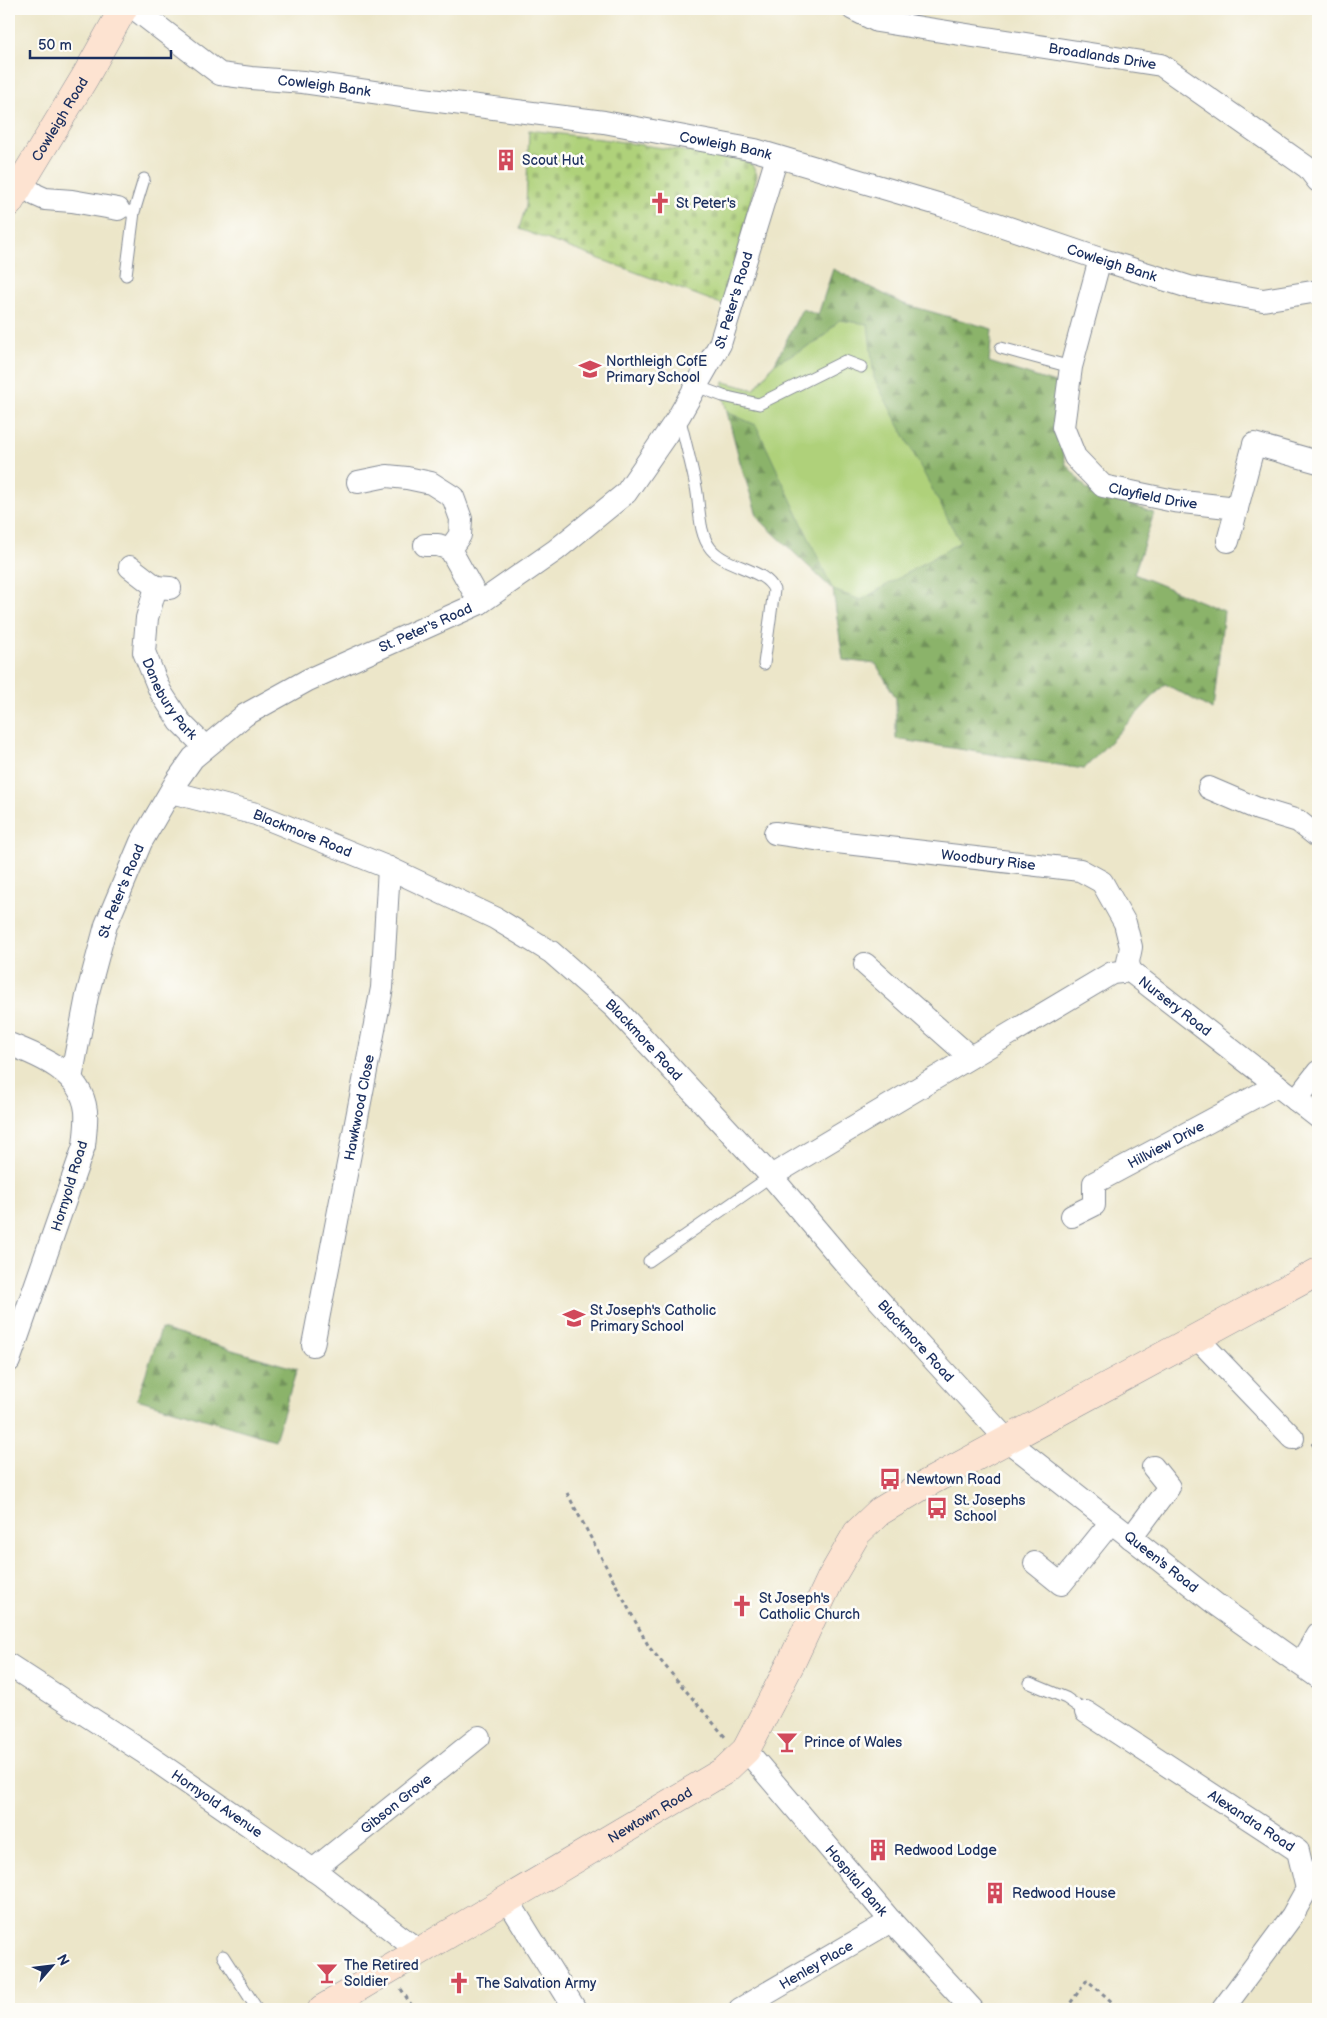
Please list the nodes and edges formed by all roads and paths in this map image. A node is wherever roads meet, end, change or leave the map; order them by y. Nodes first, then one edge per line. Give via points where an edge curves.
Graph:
1 (124, 9) edge
2 (135, 9) edge
3 (853, 9) edge
4 (777, 157) junction
5 (144, 179) dead end
6 (1318, 181) edge
7 (14, 193) edge
8 (126, 210) junction
9 (1100, 259) junction
10 (126, 275) dead end
11 (1318, 291) edge
12 (1001, 348) dead end
13 (861, 367) dead end
14 (1071, 368) junction
15 (696, 386) junction
16 (679, 416) junction
17 (1318, 462) edge
18 (358, 482) dead end
19 (1237, 508) junction
20 (1228, 541) dead end
21 (425, 546) dead end
22 (450, 549) junction
23 (130, 567) dead end
24 (480, 603) junction
25 (764, 664) dead end
26 (206, 747) junction
27 (1209, 788) dead end
28 (171, 792) junction
29 (775, 833) dead end
30 (1318, 837) edge
31 (389, 868) junction
32 (865, 964) dead end
33 (1130, 971) junction
34 (9, 1044) edge
35 (970, 1057) junction
36 (1318, 1072) edge
37 (71, 1079) junction
38 (1277, 1085) junction
39 (1296, 1100) junction
40 (1318, 1118) edge
41 (770, 1176) junction
42 (1072, 1216) dead end
43 (649, 1261) dead end
44 (1318, 1272) edge
45 (1196, 1338) junction
46 (313, 1345) dead end
47 (9, 1361) edge
48 (1293, 1438) dead end
49 (1008, 1441) junction
50 (1153, 1467) dead end
51 (566, 1493) dead end
52 (1110, 1522) junction
53 (1131, 1538) junction
54 (1035, 1563) dead end
55 (1318, 1634) edge
56 (1300, 1664) junction
57 (9, 1665) edge
58 (1318, 1676) edge
59 (1030, 1683) dead end
60 (1091, 1722) joint
61 (478, 1737) dead end
62 (743, 1752) junction
63 (313, 1870) junction
64 (507, 1899) junction
65 (891, 1921) junction
66 (416, 1952) junction
67 (223, 1956) dead end
68 (1227, 2008) edge
69 (257, 2009) edge
70 (322, 2009) edge
71 (575, 2009) edge
72 (740, 2009) edge
73 (972, 2009) edge
74 (1066, 2009) edge
75 (1120, 2009) edge

1 - 7 main road, Cowleigh Road
2 - 4 street, Cowleigh Bank via 220,74 604,122
3 - 6 street, Broadlands Drive via 877,21 1162,65 1308,168
4 - 9 street, Cowleigh Bank via 941,205
4 - 15 street, St. Peter's Road via 720,344
5 - 8 lane
7 - 8 street
8 - 10 lane
9 - 11 street, Cowleigh Bank via 1190,287 1263,300
9 - 14 street, Clayfield Drive
12 - 14 lane
13 - 15 lane via 845,361 759,404
14 - 19 street, Clayfield Drive via 1063,426 1075,457 1103,486 1174,501
15 - 16 street, St. Peter's Road
16 - 24 street, St. Peter's Road via 626,493 556,550
16 - 25 lane via 706,541 718,556 762,577 774,590
17 - 19 street via 1254,444
18 - 22 street via 387,476 407,478 431,483 453,497 460,519 460,535
19 - 20 street
21 - 22 street via 438,545
22 - 24 street
23 - 26 street, Danebury Park via 163,587 147,618 144,652 160,690 180,722
24 - 26 street, St. Peter's Road via 308,680 246,715
26 - 28 street, St. Peter's Road via 193,758
27 - 30 street via 1258,810 1298,821
28 - 31 street, Blackmore Road via 256,814
28 - 37 street, St. Peter's Road via 141,842 106,925 87,996
29 - 33 street, Woodbury Rise via 1080,870 1102,882 1122,917 1131,948
31 - 41 street, Blackmore Road via 495,918 551,952 615,1008
31 - 46 street, Hawkwood Close via 382,988
32 - 35 street
33 - 35 street, Nursery Road via 1112,973
33 - 38 street, Nursery Road
34 - 37 street, Hornyold Road via 35,1054
35 - 41 street, Nursery Road
36 - 39 street
37 - 47 street, Hornyold Road via 80,1091 86,1111 84,1146
38 - 39 street, Nursery Road
38 - 42 street, Hillview Drive via 1094,1183 1094,1205
39 - 40 street, Nursery Road
41 - 43 lane
41 - 49 street, Blackmore Road
44 - 45 main road, Newtown Road
45 - 48 street
45 - 49 main road, Newtown Road
49 - 52 street, Queen's Road
49 - 62 main road, Newtown Road via 879,1512 858,1533 845,1540 792,1661
50 - 53 street via 1177,1493
51 - 62 path via 649,1647
52 - 53 street, Queen's Road
52 - 54 street via 1061,1584
53 - 56 street, Queen's Road via 1218,1606
55 - 56 street
56 - 58 street, Queen's Road
57 - 63 street, Hornyold Avenue via 143,1752
59 - 60 lane via 1066,1698
60 - 68 street, Alexandra Road via 1298,1851 1307,1889 1292,1916
61 - 63 street, Gibson Grove
62 - 64 main road, Newtown Road via 724,1771
62 - 65 street, Hospital Bank
63 - 66 street, Hornyold Avenue
64 - 66 main road, Newtown Road
64 - 71 street
65 - 72 street, Henley Place
65 - 73 street, Hospital Bank
66 - 70 main road, Newtown Road
67 - 69 lane
74 - 75 path via 1088,1980

